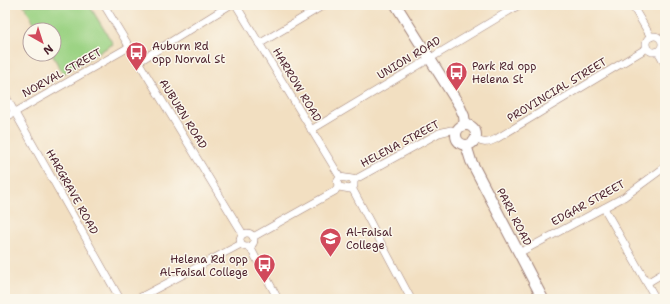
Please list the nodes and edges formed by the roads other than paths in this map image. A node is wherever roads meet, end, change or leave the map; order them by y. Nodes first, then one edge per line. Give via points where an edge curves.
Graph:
1 (104, 5) edge
2 (230, 5) edge
3 (236, 5) edge
4 (324, 5) edge
5 (396, 5) edge
6 (519, 5) edge
7 (632, 5) edge
8 (651, 37) junction
9 (663, 40) edge
10 (259, 44) junction
11 (129, 47) junction
12 (647, 48) junction
13 (658, 51) junction
14 (429, 58) junction
15 (138, 62) junction
16 (665, 64) edge
17 (5, 95) edge
18 (15, 112) junction
19 (5, 118) edge
20 (465, 125) junction
21 (311, 130) junction
22 (456, 132) junction
23 (476, 139) junction
24 (466, 145) junction
25 (665, 167) edge
26 (340, 177) junction
27 (354, 180) junction
28 (338, 186) junction
29 (352, 188) junction
30 (604, 208) junction
31 (244, 234) junction
32 (253, 237) junction
33 (241, 244) junction
34 (250, 247) junction
35 (519, 253) junction
36 (665, 272) edge
37 (647, 283) junction
38 (141, 298) edge
39 (120, 299) edge
40 (278, 299) edge
41 (410, 299) edge
42 (543, 299) edge
43 (656, 299) edge

1 - 11 street, AUBURN ROAD
2 - 15 street
3 - 10 street, HARROW ROAD
4 - 10 street
5 - 14 street
6 - 14 street, UNION ROAD
7 - 8 street
8 - 9 street
8 - 12 street via 646,44
9 - 13 street
10 - 21 street, HARROW ROAD
11 - 15 street, AUBURN ROAD
11 - 18 street, NORVAL STREET
12 - 13 street via 653,52
12 - 23 street, PROVINCIAL STREET via 496,139 485,143
13 - 16 street
14 - 20 street via 464,116
14 - 21 street, UNION ROAD
15 - 31 street, AUBURN ROAD
17 - 18 street, HARGRAVE ROAD
18 - 19 street, NORVAL STREET
18 - 39 street, HARGRAVE ROAD
20 - 22 street via 459,127
20 - 23 street via 472,126
21 - 26 street, HARROW ROAD
22 - 24 street via 458,141
22 - 27 street, HELENA STREET via 451,130 439,133
23 - 24 street
24 - 35 street, PARK ROAD via 471,161
25 - 30 street, EDGAR STREET via 624,197
26 - 27 street
26 - 28 street via 337,181
27 - 29 street
28 - 29 street
28 - 32 street via 335,191
29 - 41 street
30 - 35 street, EDGAR STREET
30 - 37 street
31 - 32 street via 248,233
31 - 33 street via 240,239
32 - 34 street via 254,241
33 - 34 street
33 - 38 street
34 - 40 street
35 - 42 street, PARK ROAD
36 - 37 street
37 - 43 street

